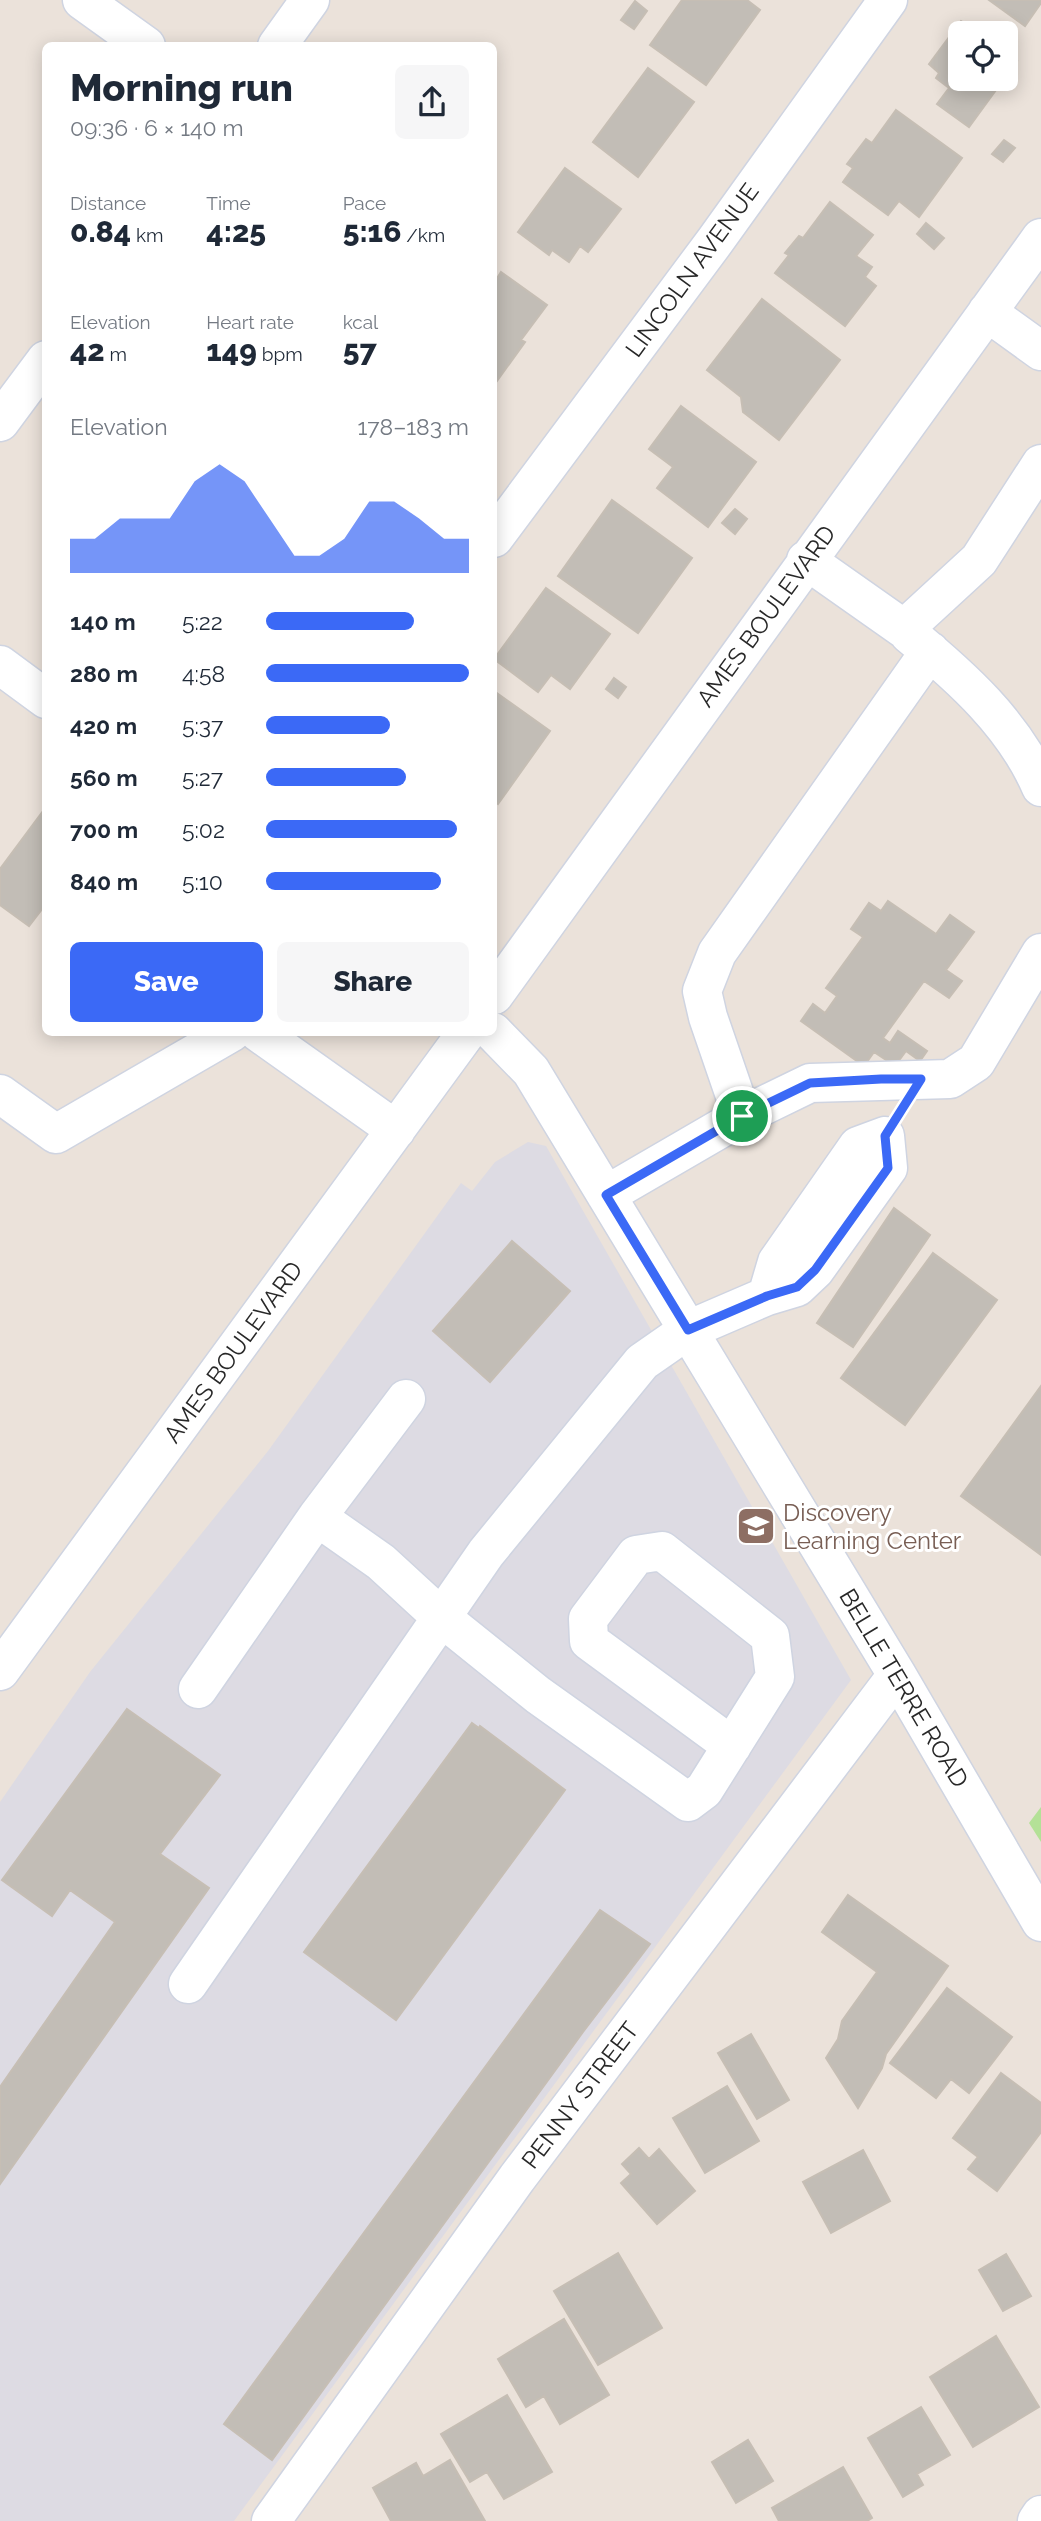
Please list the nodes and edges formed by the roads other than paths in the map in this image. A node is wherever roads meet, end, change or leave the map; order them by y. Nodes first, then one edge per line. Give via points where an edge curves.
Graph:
1 (82, 0) edge
2 (310, 0) edge
3 (888, 0) edge
4 (140, 42) edge
5 (280, 42) edge
6 (1041, 238) edge
7 (987, 312) junction
8 (1041, 351) edge
9 (42, 365) edge
10 (0, 422) edge
11 (1041, 464) edge
12 (497, 534) edge
13 (806, 560) junction
14 (917, 640) junction
15 (0, 665) edge
16 (42, 696) edge
17 (1041, 787) edge
18 (1041, 953) edge
19 (497, 991) edge
20 (225, 1036) edge
21 (264, 1036) edge
22 (464, 1036) edge
23 (497, 1036) edge
24 (921, 1079) junction
25 (0, 1094) edge
26 (742, 1116) junction
27 (396, 1130) junction
28 (606, 1195) junction
29 (688, 1330) junction
30 (406, 1399) dead end
31 (317, 1517) junction
32 (442, 1618) junction
33 (0, 1671) edge
34 (897, 1675) junction
35 (198, 1689) dead end
36 (732, 1746) junction
37 (1041, 1922) edge
38 (188, 1984) dead end
39 (1041, 2515) edge
40 (271, 2521) edge
41 (1037, 2521) edge

1 - 4 street
2 - 5 street
3 - 12 street, LINCOLN AVENUE
6 - 7 street, AMES BOULEVARD
7 - 8 street
7 - 13 street, AMES BOULEVARD
9 - 10 street
11 - 14 street via 979,560
13 - 14 street
13 - 19 street, AMES BOULEVARD
14 - 17 street via 971,687 1029,759
14 - 26 street via 717,953 702,991
15 - 16 street
18 - 24 street via 976,1062 950,1079
20 - 25 street via 56,1134
21 - 27 street
22 - 27 street, AMES BOULEVARD
23 - 28 street, BELLE TERRE ROAD via 531,1071
24 - 26 street via 810,1083
24 - 29 street via 885,1136 888,1168 815,1270 797,1287
26 - 28 street
27 - 33 street, AMES BOULEVARD
28 - 29 street, BELLE TERRE ROAD
29 - 32 street via 642,1362 486,1553
29 - 34 street, BELLE TERRE ROAD
30 - 31 street
31 - 32 street via 381,1562
31 - 35 street
32 - 36 street via 538,1695 688,1802 704,1790
32 - 38 street
34 - 37 street, BELLE TERRE ROAD
34 - 40 street, PENNY STREET via 517,2178
36 - 36 street via 589,1640 588,1619 636,1555 662,1551 771,1636 775,1677
39 - 41 street

